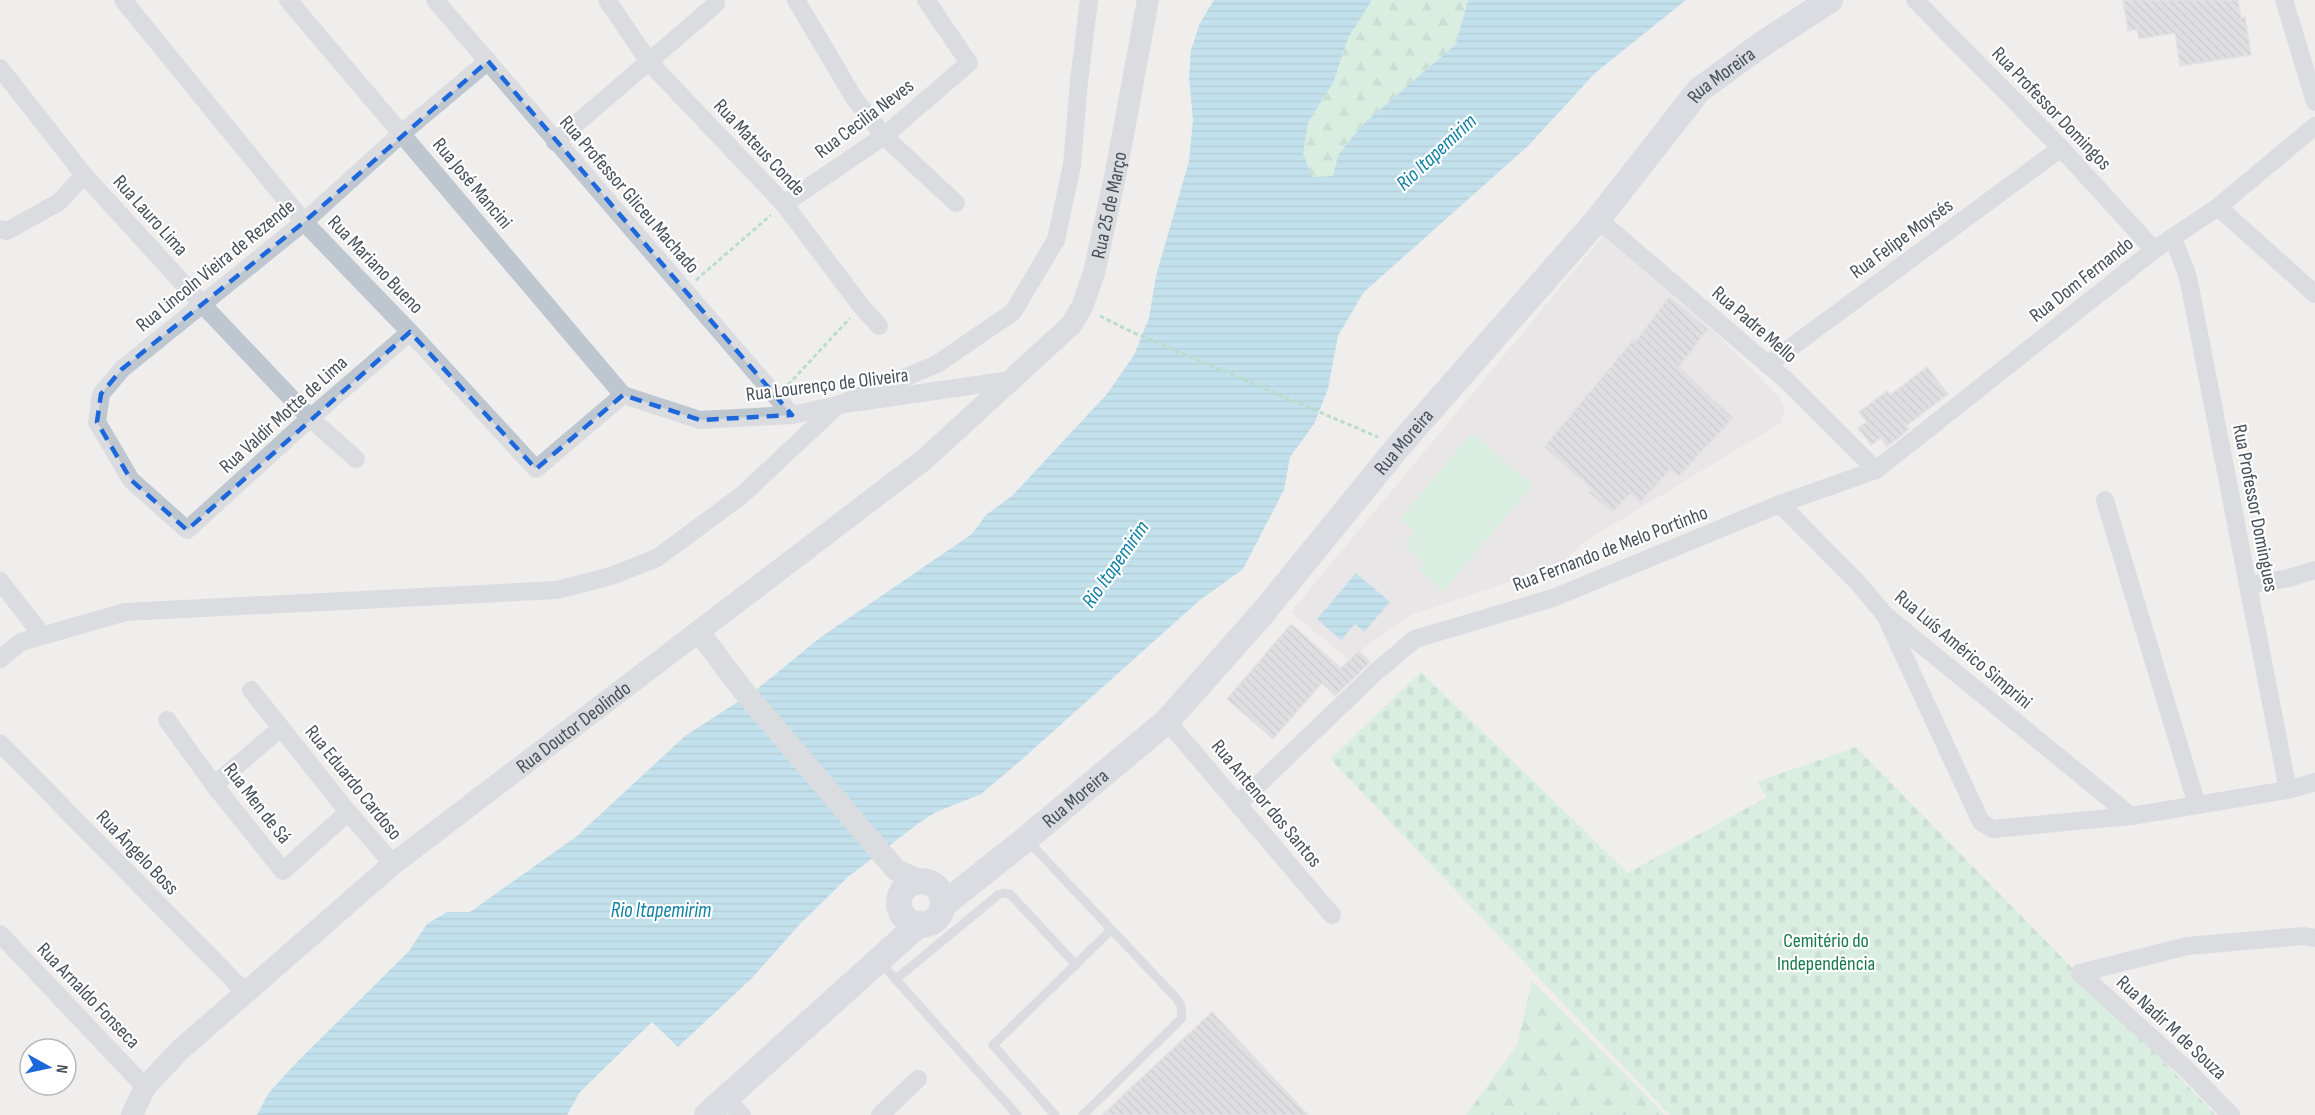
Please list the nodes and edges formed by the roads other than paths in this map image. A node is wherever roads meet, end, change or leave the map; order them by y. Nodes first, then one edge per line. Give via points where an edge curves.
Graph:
1 (123, 0) edge
2 (288, 0) edge
3 (435, 0) edge
4 (607, 0) edge
5 (796, 0) edge
6 (926, 0) edge
7 (1089, 0) edge
8 (1148, 0) edge
9 (1830, 0) edge
10 (1915, 0) edge
11 (2284, 0) edge
12 (716, 4) dead end
13 (488, 61) junction
14 (649, 62) junction
15 (0, 68) edge
16 (2315, 102) edge
17 (2315, 126) edge
18 (401, 134) junction
19 (884, 136) junction
20 (555, 142) junction
21 (2061, 148) junction
22 (84, 175) junction
23 (956, 203) dead end
24 (784, 204) junction
25 (2218, 207) junction
26 (1598, 219) junction
27 (304, 222) junction
28 (0, 230) edge
29 (2173, 238) junction
30 (2154, 250) junction
31 (2315, 294) edge
32 (202, 304) junction
33 (879, 326) dead end
34 (410, 332) junction
35 (1767, 364) junction
36 (1011, 380) junction
37 (623, 394) junction
38 (838, 405) junction
39 (792, 416) junction
40 (310, 418) junction
41 (356, 459) dead end
42 (1876, 470) junction
43 (2105, 500) dead end
44 (1780, 504) junction
45 (187, 530) joint
46 (2315, 570) edge
47 (0, 581) edge
48 (2249, 585) junction
49 (1885, 615) junction
50 (699, 632) junction
51 (42, 635) junction
52 (0, 659) edge
53 (251, 690) dead end
54 (167, 720) dead end
55 (1167, 721) junction
56 (281, 728) junction
57 (0, 742) edge
58 (2315, 782) edge
59 (214, 785) junction
60 (2288, 790) junction
61 (1239, 803) junction
62 (2197, 805) junction
63 (348, 812) junction
64 (2131, 816) junction
65 (1026, 839) junction
66 (393, 864) junction
67 (913, 891) junction
68 (1332, 915) dead end
69 (1111, 930) junction
70 (0, 934) edge
71 (2315, 938) edge
72 (882, 957) junction
73 (1076, 965) junction
74 (896, 980) junction
75 (245, 992) junction
76 (918, 1079) dead end
77 (145, 1087) junction
78 (725, 1110) edge
79 (132, 1115) edge
80 (880, 1115) edge
81 (1017, 1115) edge
82 (1055, 1115) edge
83 (1083, 1115) edge
84 (2231, 1115) edge

1 - 27 street, Rua Mariano Bueno
2 - 18 street, Rua José Mancini
3 - 13 street, Rua Professor Gliceu Machado
4 - 14 street, Rua Mateus Conde
5 - 19 street via 854,98
6 - 19 street, Rua Cecilia Neves via 969,63
7 - 38 street via 1072,165 1056,240 1013,312 937,364
8 - 36 street, Rua 25 de Março via 1116,172 1083,307 1055,342
9 - 26 main road, Rua Moreira via 1699,90
10 - 21 street, Rua Professor Domingos
11 - 16 street
12 - 14 street
13 - 18 street, Rua Lincoln Vieira de Rezende
13 - 20 street, Rua Professor Gliceu Machado
14 - 20 street
14 - 24 street, Rua Mateus Conde
15 - 22 street, Rua Lauro Lima
17 - 25 street, Rua Dom Fernando
18 - 27 street, Rua Lincoln Vieira de Rezende
18 - 37 street, Rua José Mancini
19 - 23 street
19 - 24 street, Rua Cecilia Neves
20 - 39 street, Rua Professor Gliceu Machado
21 - 30 street, Rua Professor Domingos
21 - 35 street, Rua Felipe Moysés
22 - 28 street via 59,202 7,231
22 - 32 street, Rua Lauro Lima
24 - 33 street, Rua Mateus Conde
25 - 29 street, Rua Dom Fernando
25 - 31 street
26 - 35 street, Rua Padre Mello
26 - 55 main road, Rua Moreira via 1398,447 1261,615
27 - 32 street, Rua Lincoln Vieira de Rezende
27 - 34 street, Rua Mariano Bueno
29 - 30 street, Rua Dom Fernando
29 - 48 street, Rua Professor Domingues via 2187,277
30 - 42 street, Rua Dom Fernando
32 - 40 street, Rua Lauro Lima
32 - 45 street, Rua Lincoln Vieira de Rezende via 122,369 100,394 97,422 131,480
34 - 37 street, Rua Mariano Bueno via 536,469
34 - 40 street, Rua Valdir Motte de Lima
35 - 42 street, Rua Padre Mello
36 - 38 street, Rua Lourenço de Oliveira
36 - 50 street, Rua Doutor Deolindo via 925,459
37 - 39 street, Rua Lourenço de Oliveira via 700,420
38 - 39 street, Rua Lourenço de Oliveira
38 - 51 street via 742,495 657,558 611,576 557,590 125,612
40 - 41 street, Rua Lauro Lima
40 - 45 street, Rua Valdir Motte de Lima
42 - 44 street, Rua Fernando de Melo Portinho
43 - 62 street
44 - 49 street, Rua Luís Américo Simprini
44 - 61 street, Rua Fernando de Melo Portinho via 1553,598 1415,639
46 - 48 street
47 - 51 street
48 - 60 street, Rua Professor Domingues
49 - 64 street, Rua Luís Américo Simprini
49 - 64 street via 1985,826 1993,829
50 - 66 street, Rua Doutor Deolindo
50 - 67 street via 741,688
51 - 52 street via 21,642
53 - 56 street, Rua Eduardo Cardoso
54 - 59 street, Rua Men de Sá
55 - 61 street, Rua Antenor dos Santos
55 - 65 main road, Rua Moreira
56 - 59 street, Rua Eduardo Cardoso
56 - 63 street, Rua Eduardo Cardoso
57 - 75 street, Rua Ângelo Boss
58 - 60 street
59 - 63 street, Rua Men de Sá via 283,871
60 - 62 street
61 - 68 street, Rua Antenor dos Santos
62 - 64 street
63 - 66 street, Rua Eduardo Cardoso
65 - 67 main road, Rua Moreira via 972,882
65 - 69 lane
66 - 75 street, Rua Doutor Deolindo
67 - 72 main road
69 - 73 lane
69 - 83 lane via 1178,1000 1182,1018
70 - 77 street, Rua Arnaldo Fonseca
71 - 84 street, Rua Nadir M de Souza via 2187,946 2080,973
72 - 74 lane
72 - 78 main road
73 - 74 lane via 1010,894 1004,893
73 - 82 lane via 993,1045
74 - 81 lane
75 - 77 street, Rua Doutor Deolindo
76 - 80 street
77 - 79 street, Rua Doutor Deolindo

